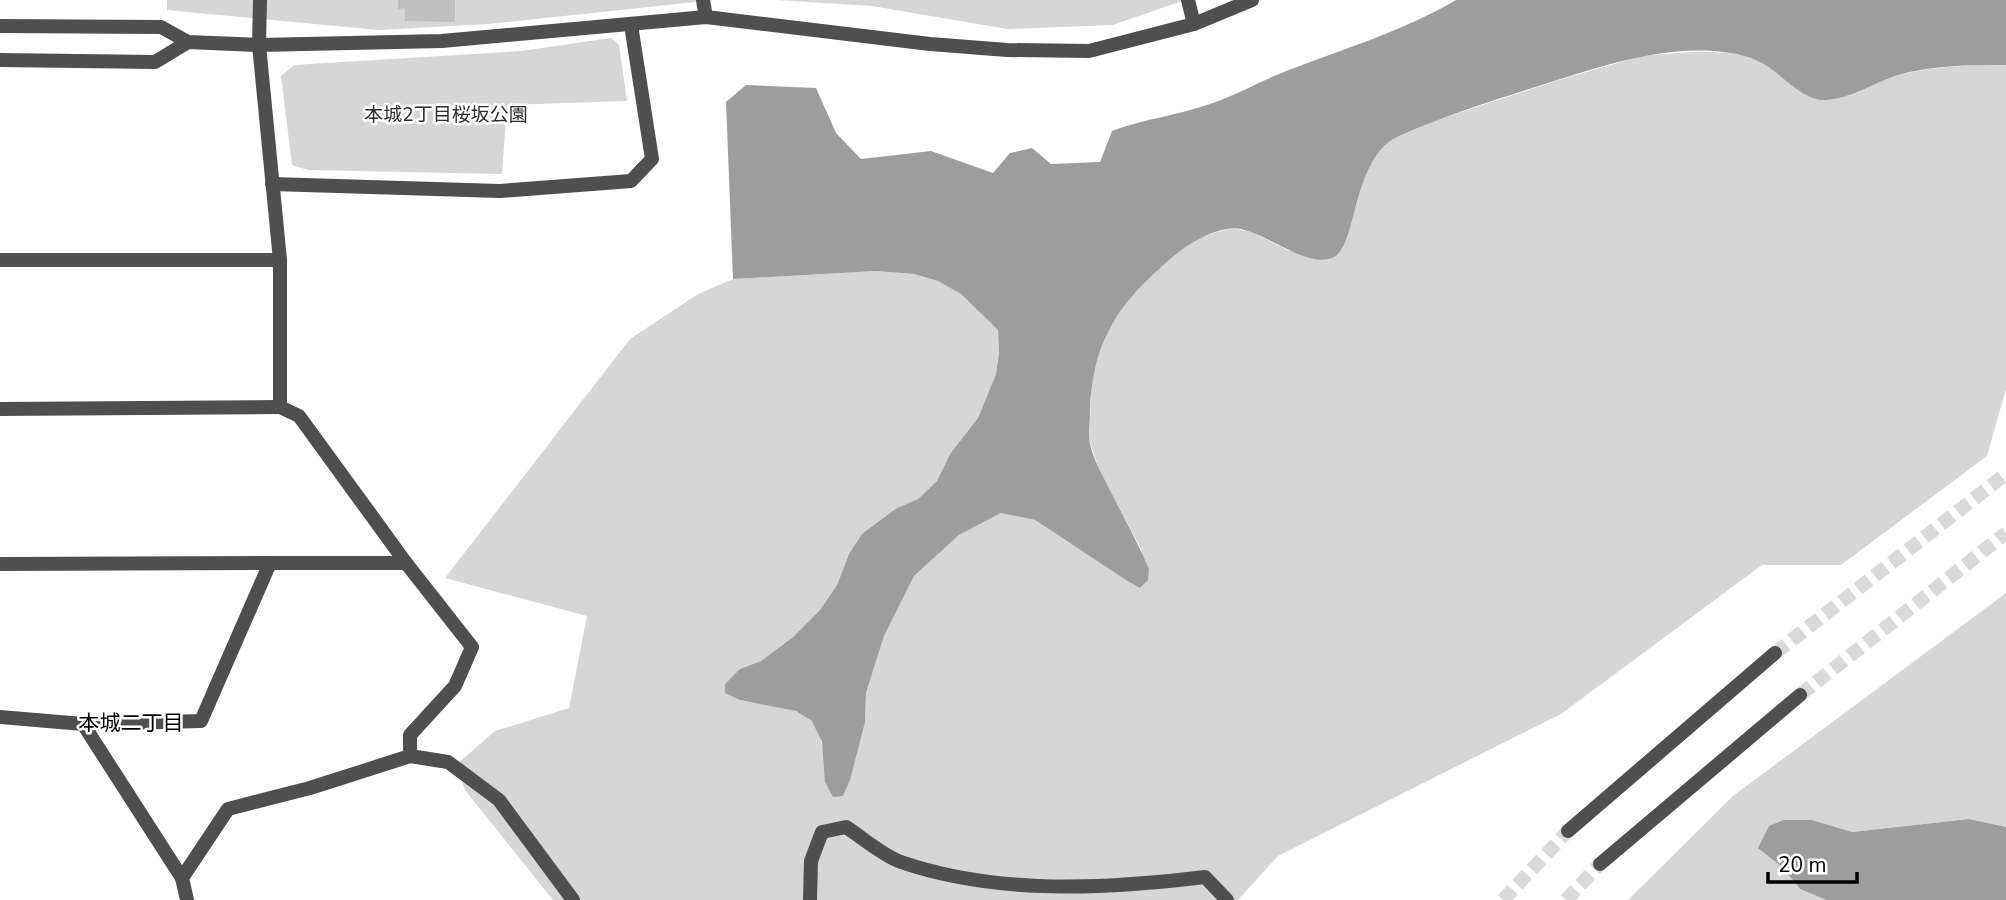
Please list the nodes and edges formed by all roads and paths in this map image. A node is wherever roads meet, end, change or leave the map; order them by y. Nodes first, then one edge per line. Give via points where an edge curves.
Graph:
1 (260, 0) edge
2 (703, 0) edge
3 (1188, 0) edge
4 (1252, 0) edge
5 (706, 17) junction
6 (631, 24) junction
7 (1194, 24) junction
8 (0, 26) edge
9 (188, 41) junction
10 (259, 45) junction
11 (0, 60) edge
12 (272, 184) junction
13 (0, 260) edge
14 (280, 260) junction
15 (280, 407) junction
16 (0, 409) edge
17 (270, 563) junction
18 (406, 563) junction
19 (0, 564) edge
20 (1775, 653) tunnel mouth
21 (1800, 695) tunnel mouth
22 (0, 717) edge
23 (83, 724) junction
24 (410, 756) junction
25 (1568, 831) tunnel mouth
26 (1600, 864) tunnel mouth
27 (182, 878) junction
28 (187, 900) edge
29 (573, 900) edge
30 (810, 900) edge
31 (1227, 900) edge

1 - 10 street
2 - 5 street
3 - 7 street
4 - 7 street
5 - 6 street
5 - 7 street via 1007,50 1089,51
6 - 10 street via 442,41
6 - 12 street via 652,159 631,181 500,191
8 - 9 street via 161,27
9 - 10 street
9 - 11 street via 155,62
10 - 12 street
12 - 14 street
13 - 14 street
14 - 15 street
15 - 16 street
15 - 18 street via 299,416
17 - 18 street
17 - 19 street
17 - 23 street via 201,721
18 - 24 street via 472,647 455,686 410,735
20 - 25 street
21 - 26 street
22 - 23 street
23 - 27 street
24 - 27 street via 228,810
24 - 29 street via 448,762 499,800
27 - 28 street
30 - 31 street via 811,861 822,832 846,827 898,861 950,875 1036,886 1139,885 1205,877

